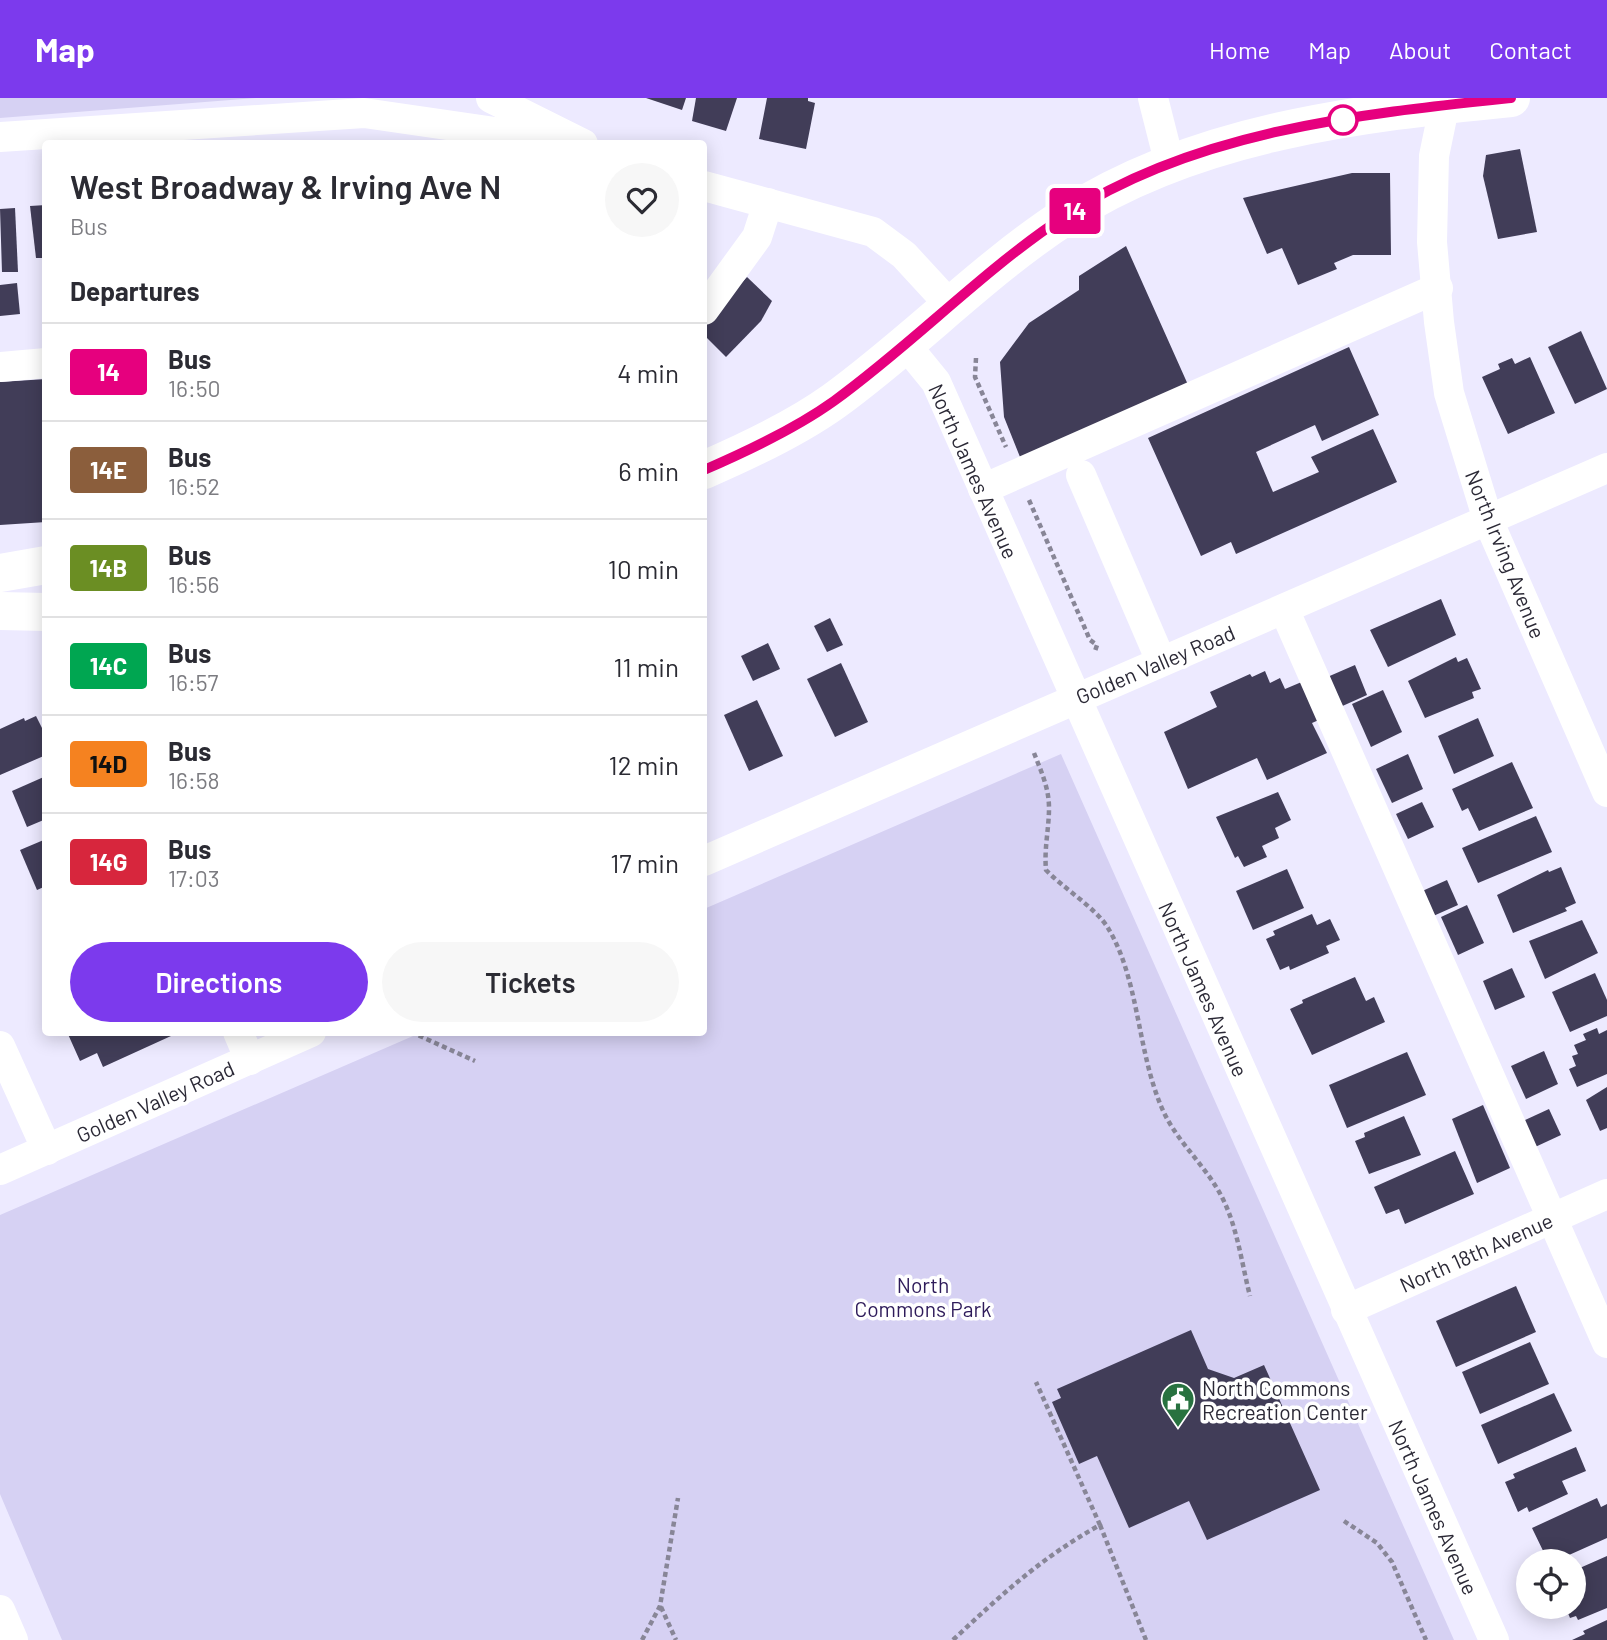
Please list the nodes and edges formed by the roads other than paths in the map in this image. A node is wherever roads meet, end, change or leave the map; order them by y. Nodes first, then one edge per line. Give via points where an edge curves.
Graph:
1 (491, 98) edge
2 (1153, 98) edge
3 (1511, 98) edge
4 (1445, 101) edge
5 (0, 137) edge
6 (525, 140) edge
7 (575, 140) edge
8 (1170, 165) junction
9 (707, 187) edge
10 (768, 203) junction
11 (1438, 288) junction
12 (707, 306) edge
13 (951, 306) junction
14 (905, 344) junction
15 (42, 363) edge
16 (0, 367) edge
17 (1607, 468) edge
18 (707, 469) edge
19 (1081, 475) dead end
20 (983, 489) junction
21 (1488, 520) junction
22 (42, 566) edge
23 (0, 573) edge
24 (1284, 609) junction
25 (0, 611) edge
26 (42, 612) edge
27 (1161, 661) junction
28 (1076, 698) junction
29 (1607, 792) edge
30 (707, 859) edge
31 (239, 1036) edge
32 (302, 1036) edge
33 (0, 1046) edge
34 (250, 1059) junction
35 (47, 1150) junction
36 (0, 1170) edge
37 (1607, 1194) edge
38 (1552, 1219) junction
39 (1346, 1310) junction
40 (1607, 1343) edge
41 (0, 1610) edge
42 (13, 1640) edge
43 (1494, 1640) edge

1 - 7 street
2 - 8 street
3 - 4 main road
4 - 8 main road via 1258,135
4 - 11 street, North Irving Avenue via 1434,156 1432,242
5 - 6 street via 364,113
8 - 13 main road via 1067,215
9 - 10 street
10 - 12 street via 757,237
10 - 13 street via 873,232 904,255
11 - 20 street
11 - 21 street, North Irving Avenue via 1450,393
13 - 14 main road
14 - 18 main road via 833,402
14 - 20 street, North James Avenue via 936,382
15 - 16 street
17 - 21 street, Golden Valley Road
19 - 27 street
20 - 28 street, North James Avenue
21 - 24 street, Golden Valley Road
21 - 29 street, North Irving Avenue
22 - 23 main road
24 - 27 street, Golden Valley Road
24 - 38 street
25 - 26 main road
27 - 28 street, Golden Valley Road
28 - 30 street, Golden Valley Road
28 - 39 street, North James Avenue
31 - 34 street
32 - 34 street, Golden Valley Road
33 - 35 street
34 - 35 street, Golden Valley Road
35 - 36 street, Golden Valley Road
37 - 38 street, North 18th Avenue
38 - 39 street, North 18th Avenue
38 - 40 street
39 - 43 street, North James Avenue
41 - 42 street

